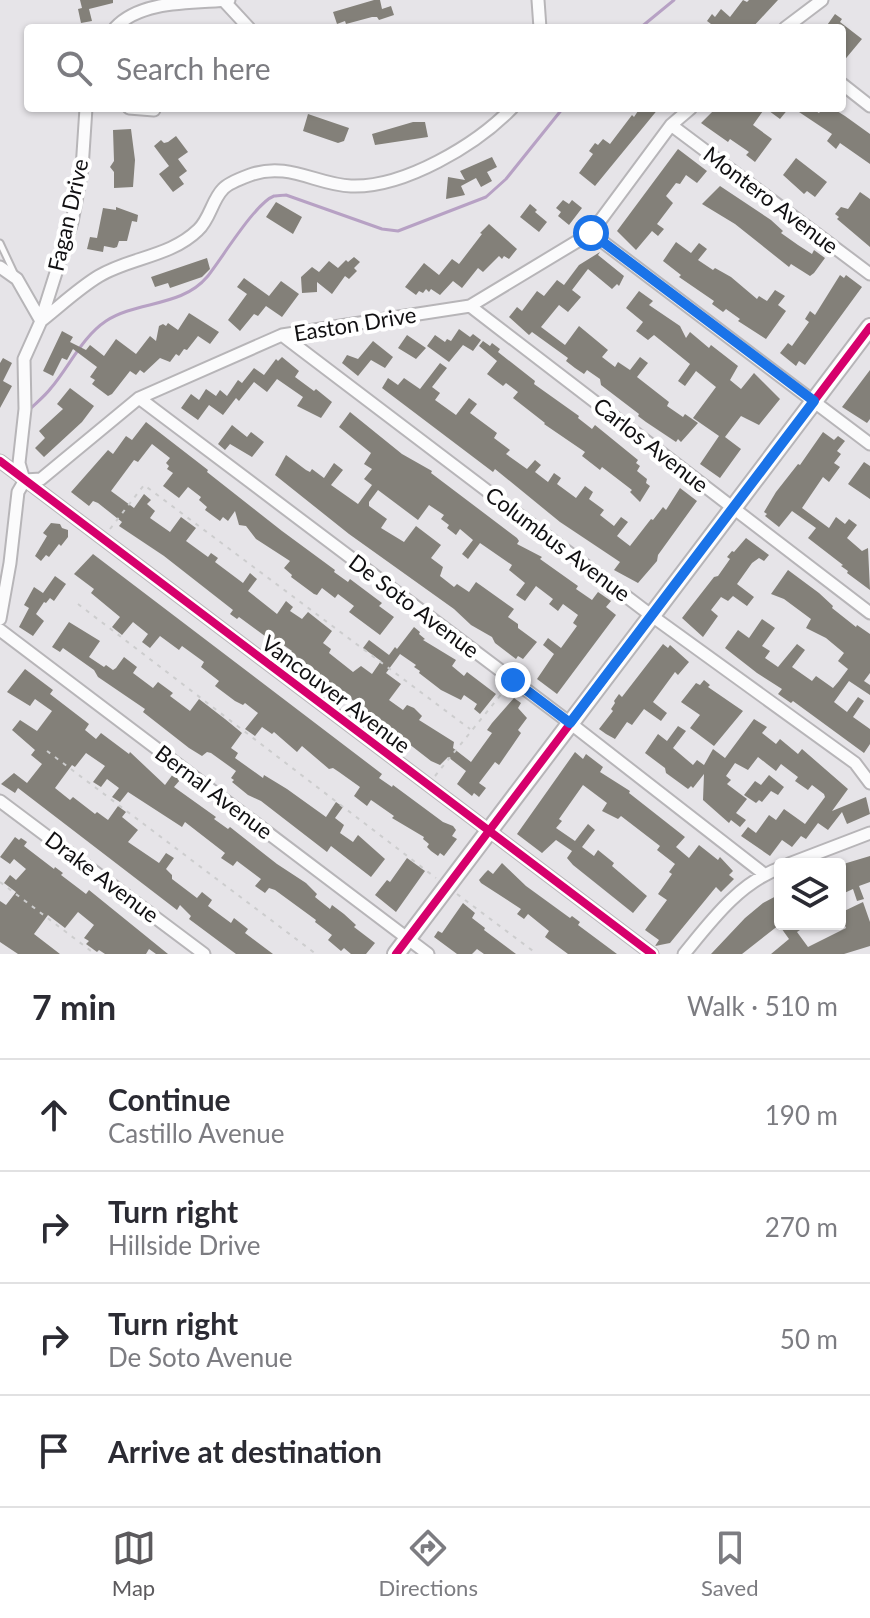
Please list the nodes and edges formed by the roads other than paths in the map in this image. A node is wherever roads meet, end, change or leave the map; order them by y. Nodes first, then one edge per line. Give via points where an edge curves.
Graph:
1 (227, 0) edge
2 (538, 0) edge
3 (822, 0) edge
4 (119, 24) edge
5 (246, 24) edge
6 (540, 24) edge
7 (790, 24) edge
8 (846, 87) edge
9 (870, 106) edge
10 (86, 112) edge
11 (507, 112) edge
12 (686, 112) edge
13 (671, 125) junction
14 (591, 233) junction
15 (0, 243) edge
16 (0, 267) edge
17 (870, 274) edge
18 (17, 279) junction
19 (470, 306) junction
20 (41, 321) junction
21 (870, 327) edge
22 (282, 335) junction
23 (139, 398) junction
24 (814, 401) junction
25 (870, 444) edge
26 (0, 461) edge
27 (25, 480) junction
28 (733, 508) junction
29 (870, 613) edge
30 (652, 616) junction
31 (0, 619) edge
32 (0, 630) edge
33 (570, 723) junction
34 (870, 783) edge
35 (0, 801) edge
36 (489, 831) junction
37 (870, 833) edge
38 (805, 858) edge
39 (774, 870) edge
40 (764, 874) junction
41 (407, 939) junction
42 (204, 954) edge
43 (396, 954) edge
44 (428, 954) edge
45 (652, 954) edge
46 (684, 954) edge

1 - 4 street via 145,6
1 - 5 street
2 - 6 street
3 - 7 street
8 - 9 street
10 - 20 street, Fagan Drive via 72,222
11 - 20 street via 472,139 395,182 350,186 306,174 251,174 223,188 201,228 185,241 100,275
12 - 13 street, Easton Drive
13 - 14 street, Easton Drive
13 - 17 street, Montero Avenue
14 - 19 street, Easton Drive
14 - 24 street
15 - 18 lane
16 - 18 street
18 - 20 street
19 - 22 street, Easton Drive
19 - 28 street, Carlos Avenue
20 - 27 street, Fagan Drive via 24,359 19,463
21 - 24 main road
22 - 23 street, Easton Drive
22 - 30 street, Columbus Avenue
23 - 27 street, Easton Drive via 41,479
23 - 33 street, De Soto Avenue
24 - 25 street
24 - 28 main road
26 - 27 street, Vancouver Avenue
27 - 31 street via 18,492
27 - 36 street, Vancouver Avenue
28 - 29 street, Carlos Avenue
28 - 30 main road
30 - 33 main road
30 - 34 street, Columbus Avenue via 855,763
32 - 41 street, Bernal Avenue
33 - 36 main road
33 - 40 street, De Soto Avenue
35 - 42 street, Drake Avenue
36 - 41 main road
36 - 45 street, Vancouver Avenue
37 - 38 street
39 - 40 street
40 - 46 street via 725,905
41 - 43 main road
41 - 44 street, Bernal Avenue

